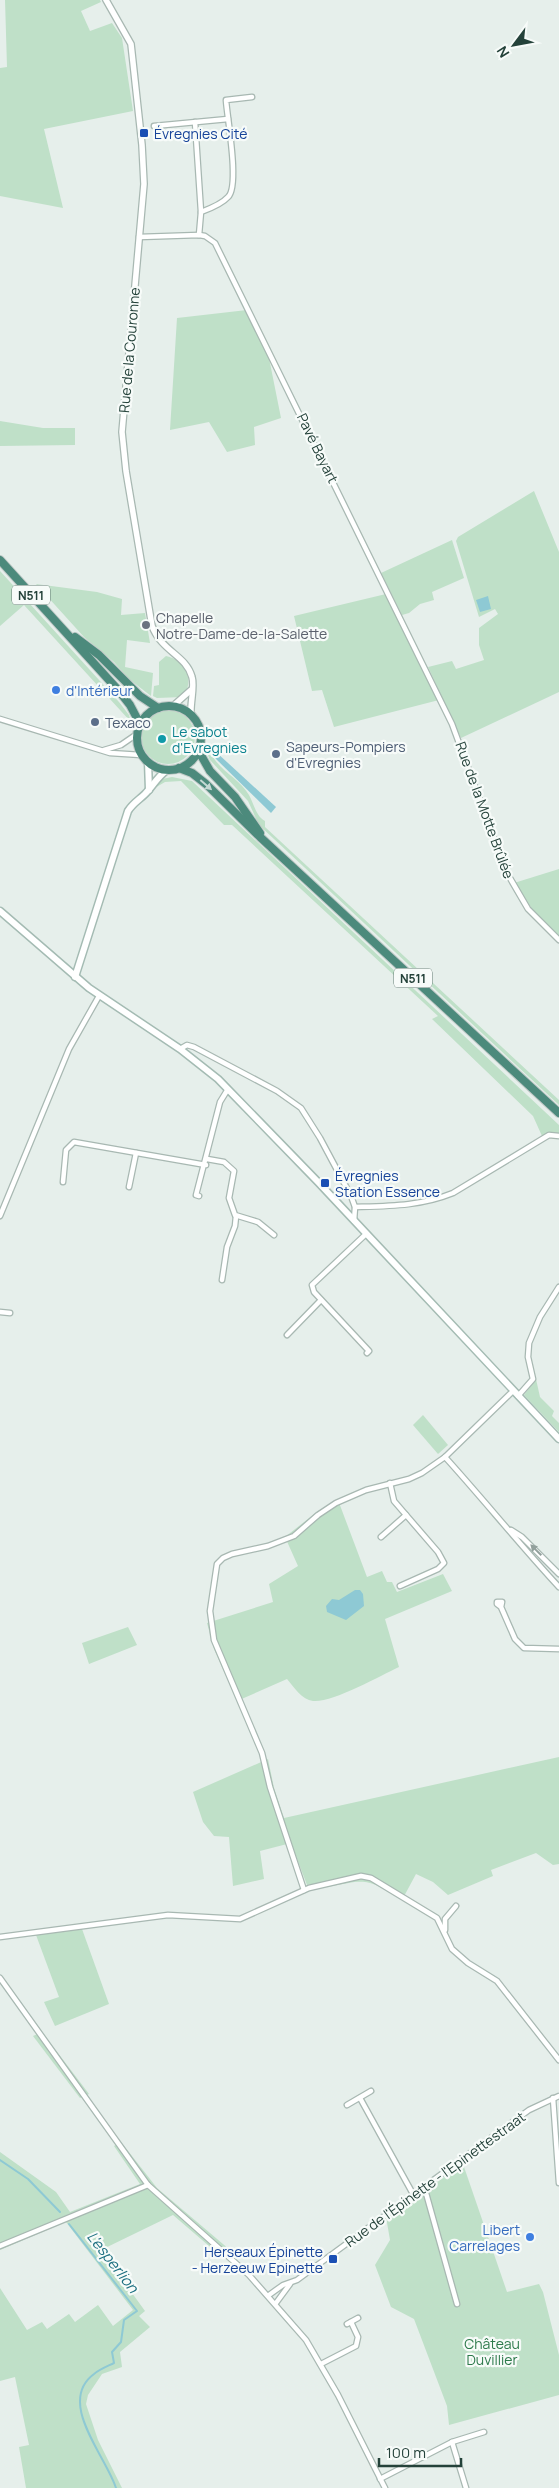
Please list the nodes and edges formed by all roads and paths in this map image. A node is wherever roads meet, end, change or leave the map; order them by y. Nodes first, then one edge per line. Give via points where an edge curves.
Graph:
1 (106, 0) edge
2 (252, 97) dead end
3 (228, 119) junction
4 (195, 122) junction
5 (154, 126) dead end
6 (200, 212) junction
7 (199, 235) junction
8 (139, 237) junction
9 (0, 560) edge
10 (63, 629) junction
11 (191, 690) junction
12 (173, 706) junction
13 (158, 708) junction
14 (191, 715) junction
15 (0, 719) edge
16 (140, 724) junction
17 (452, 724) joint
18 (137, 734) junction
19 (104, 750) junction
20 (198, 750) junction
21 (142, 754) junction
22 (148, 762) junction
23 (179, 768) junction
24 (167, 770) junction
25 (149, 790) junction
26 (268, 842) junction
27 (0, 911) edge
28 (559, 940) edge
29 (75, 977) junction
30 (99, 996) junction
31 (180, 1049) junction
32 (228, 1089) junction
33 (559, 1114) edge
34 (559, 1136) edge
35 (136, 1153) junction
36 (206, 1162) junction
37 (62, 1182) dead end
38 (129, 1187) dead end
39 (199, 1196) dead end
40 (355, 1207) junction
41 (0, 1216) edge
42 (236, 1216) junction
43 (354, 1220) junction
44 (366, 1234) junction
45 (274, 1235) dead end
46 (222, 1280) dead end
47 (559, 1287) edge
48 (321, 1300) junction
49 (0, 1312) edge
50 (10, 1313) dead end
51 (288, 1335) dead end
52 (367, 1353) dead end
53 (515, 1393) junction
54 (558, 1437) edge
55 (445, 1457) junction
56 (390, 1483) junction
57 (406, 1515) junction
58 (510, 1529) junction
59 (381, 1537) dead end
60 (559, 1574) edge
61 (400, 1586) dead end
62 (559, 1587) edge
63 (501, 1607) dead end
64 (559, 1649) edge
65 (304, 1890) junction
66 (456, 1906) dead end
67 (444, 1931) junction
68 (0, 1937) edge
69 (0, 1978) edge
70 (559, 2060) edge
71 (372, 2091) dead end
72 (559, 2096) edge
73 (360, 2098) junction
74 (553, 2098) junction
75 (346, 2105) dead end
76 (559, 2183) edge
77 (148, 2185) junction
78 (424, 2186) junction
79 (413, 2194) junction
80 (0, 2246) edge
81 (290, 2284) junction
82 (268, 2295) junction
83 (276, 2303) junction
84 (456, 2304) dead end
85 (358, 2318) dead end
86 (321, 2364) junction
87 (484, 2432) dead end
88 (452, 2442) junction
89 (380, 2479) junction
90 (385, 2488) edge
91 (466, 2488) edge

1 - 8 street, Rue de la Couronne via 131,44 136,79 144,184
2 - 3 street via 226,100
3 - 4 street
3 - 6 street via 232,190 229,196
4 - 5 street
4 - 6 street
6 - 7 street
7 - 8 street
7 - 17 street, Pavé Bayart via 215,243 226,261
8 - 11 street, Rue de la Couronne via 124,392 122,432 126,471 152,626 159,642 188,667 193,681
9 - 10 highway, N511
10 - 13 highway, N511 via 99,655 140,696
10 - 16 highway, N511 via 119,691
11 - 12 street
11 - 14 street, Rue de la Couronne
12 - 13 highway
12 - 14 highway
13 - 16 highway via 147,714
14 - 20 highway, N511 via 200,732
15 - 19 street
16 - 18 highway
17 - 28 street, Rue de la Motte Brûlée via 507,873 528,910
18 - 19 street via 121,745
18 - 21 highway
19 - 21 street
20 - 23 highway via 187,764
20 - 26 highway, N511 via 210,771 235,797
21 - 22 highway
22 - 24 highway
22 - 25 main road
23 - 24 highway
23 -> 26 highway, N511 via 206,784
24 - 25 main road
25 - 29 main road via 132,804 128,812
26 - 33 highway, N511
27 - 29 main road
29 - 30 main road
30 - 31 main road
30 - 41 street via 69,1049
31 - 32 main road
31 - 40 street via 187,1044 194,1047 277,1091 301,1108
32 - 36 street via 220,1102
32 - 43 main road
34 - 40 street via 549,1135 438,1199 410,1205
35 - 36 street
35 - 37 street via 74,1142 66,1150
35 - 38 street
36 - 39 street via 196,1195
36 - 42 street via 224,1162 234,1171 229,1198
40 - 43 street
42 - 45 street via 258,1222
42 - 46 street
43 - 44 main road
44 - 48 street via 312,1285
44 - 53 main road
47 - 53 street via 533,1330 528,1356 533,1379
48 - 51 street
48 - 52 street via 369,1350
49 - 50 street
53 - 54 main road
53 - 55 street
55 - 56 street via 422,1473
55 - 58 street
56 - 57 street via 394,1500
56 - 65 street via 336,1503 294,1536 222,1558 214,1573 210,1611 214,1640 262,1752 270,1787
57 - 59 street
57 - 61 street via 444,1563 438,1569
60 -> 58 street
58 - 62 street via 518,1544
63 - 64 street via 515,1639 524,1648
65 - 67 street via 349,1878 371,1878 430,1912
65 - 68 street via 240,1919 168,1915
66 - 67 street via 445,1919
67 - 70 street via 452,1949 497,1980
69 - 77 street
71 - 73 street
72 - 74 street, Rue de l'Épinette - l'Epinettestraat
73 - 75 street
73 - 79 street
74 - 76 street
74 - 78 street, Rue de l'Épinette - l'Epinettestraat via 529,2110
77 - 80 street
77 - 82 street
78 - 79 street, Rue de l'Épinette - l'Epinettestraat
78 - 84 street
79 - 81 street, Rue de l'Épinette - l'Epinettestraat
81 - 82 street
81 - 83 street
82 - 83 street
83 - 86 street
85 - 86 street via 349,2323 358,2337 356,2346
86 - 89 street
87 - 88 street
88 - 89 street
88 - 91 street
89 - 90 street

